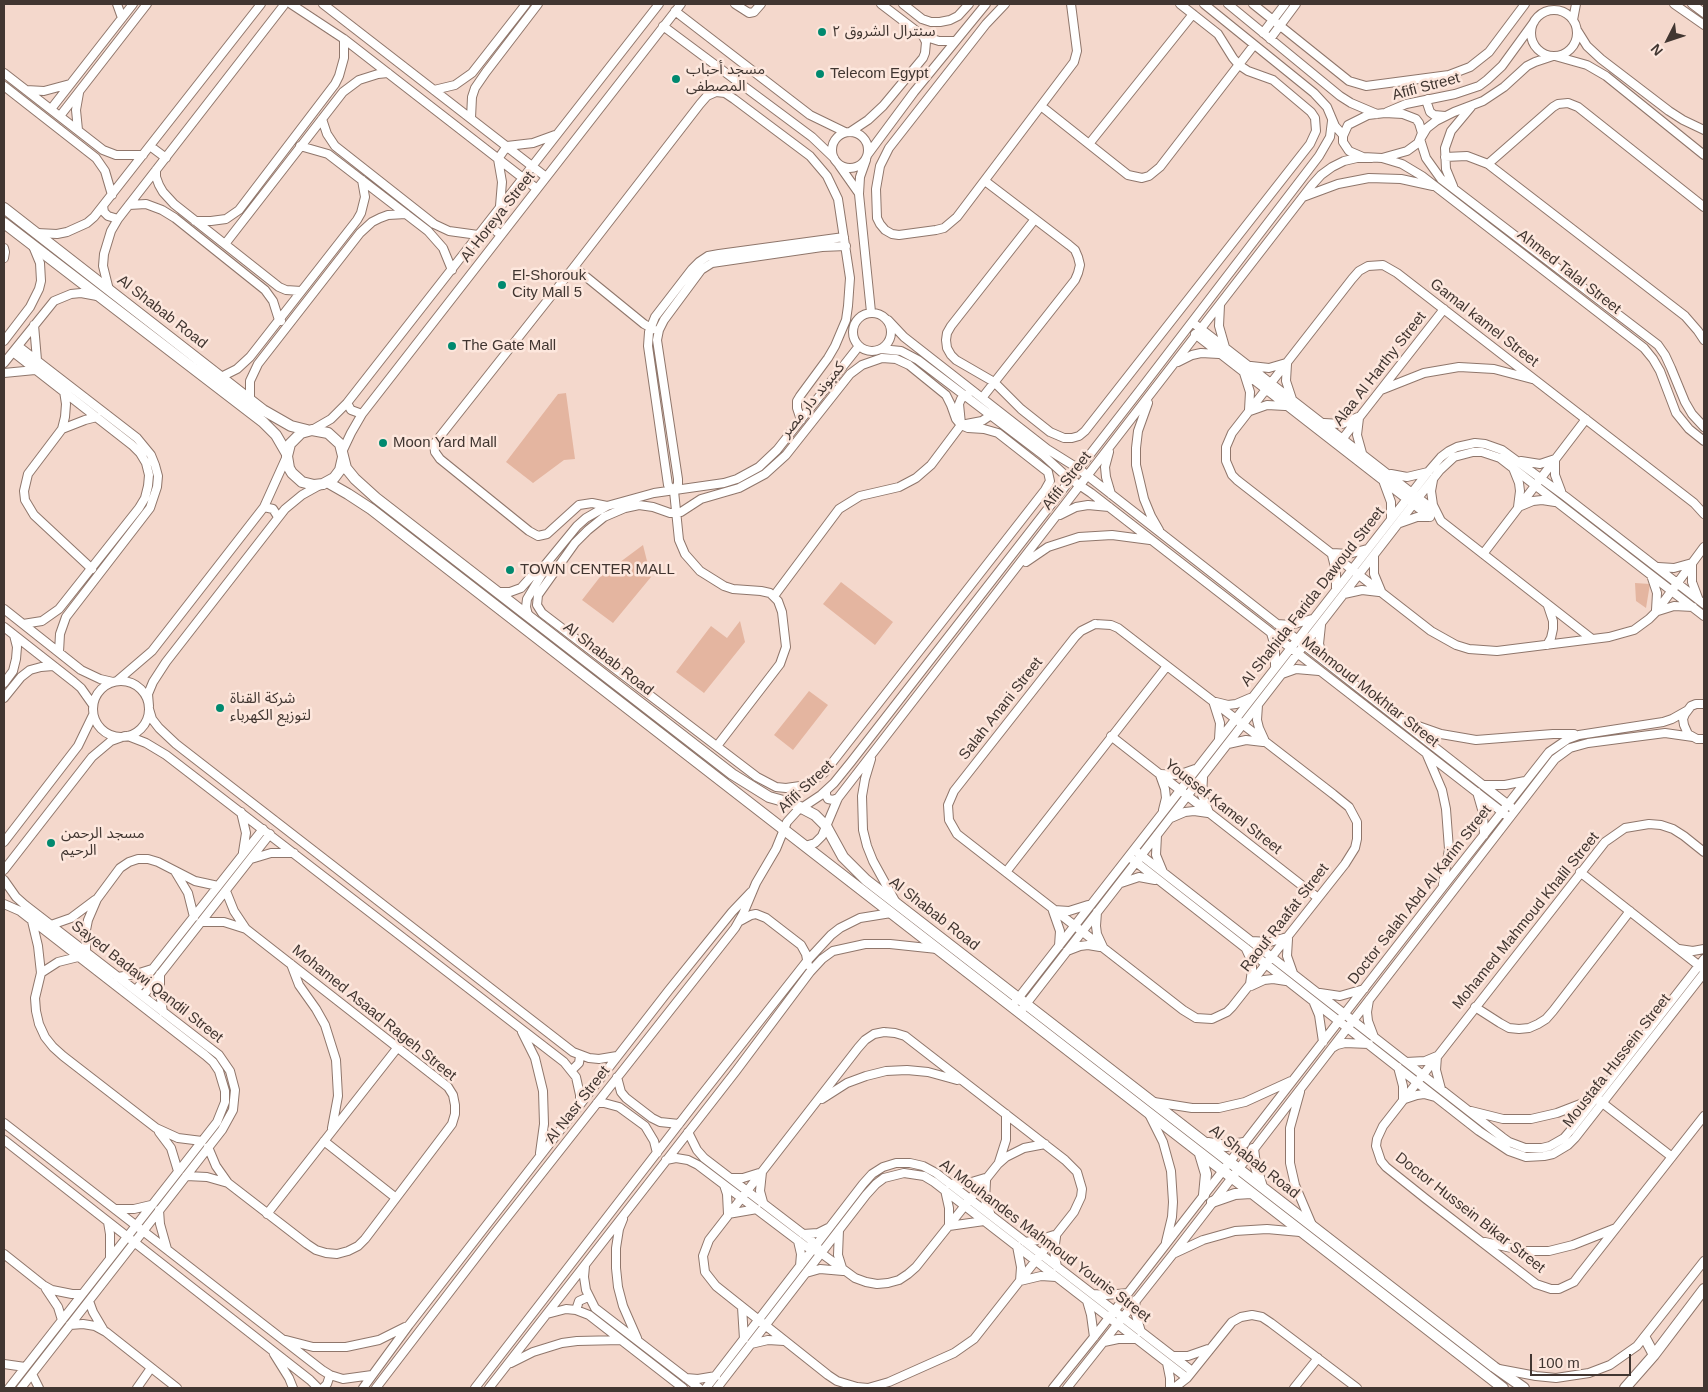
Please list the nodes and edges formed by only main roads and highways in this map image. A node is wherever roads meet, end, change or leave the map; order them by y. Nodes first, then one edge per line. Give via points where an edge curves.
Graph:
1 (4, 208) edge
2 (4, 223) edge
3 (310, 430) junction
4 (343, 454) junction
5 (287, 455) junction
6 (323, 484) junction
7 (894, 909) junction
8 (1202, 1140) junction
9 (1200, 1153) junction
10 (1262, 1188) junction
11 (1251, 1193) junction
12 (1704, 1289) edge
13 (1645, 1338) road end
14 (1654, 1355) junction
15 (1491, 1372) junction
16 (1503, 1388) edge
17 (1524, 1388) edge
18 (1625, 1388) edge

1 - 3 main road, Al Shabab Road via 250,399 281,421 298,429
2 - 5 main road, Al Shabab Road via 263,422 276,435
3 - 4 main road via 328,433 340,444
3 - 5 main road via 293,440
4 - 6 main road via 337,474
4 - 7 main road, Al Shabab Road via 346,468 365,488 732,774 769,797 804,808 815,815 826,826 850,865
5 - 6 main road via 289,468 297,478 307,484
6 - 7 main road, Al Shabab Road via 348,494 371,510 805,846
7 - 8 main road, Al Shabab Road via 1022,1001
7 - 9 main road, Al Shabab Road via 937,949
8 - 10 main road, Al Shabab Road
8 - 10 main road via 1218,1145 1248,1146
9 - 11 main road, Al Shabab Road
9 - 11 main road via 1208,1199
10 - 15 main road, Al Shabab Road
11 - 15 main road, Al Shabab Road
12 - 14 main road
13 - 14 main road
14 - 18 main road
15 - 16 main road, Al Shabab Road
15 - 17 main road, Al Shabab Road

